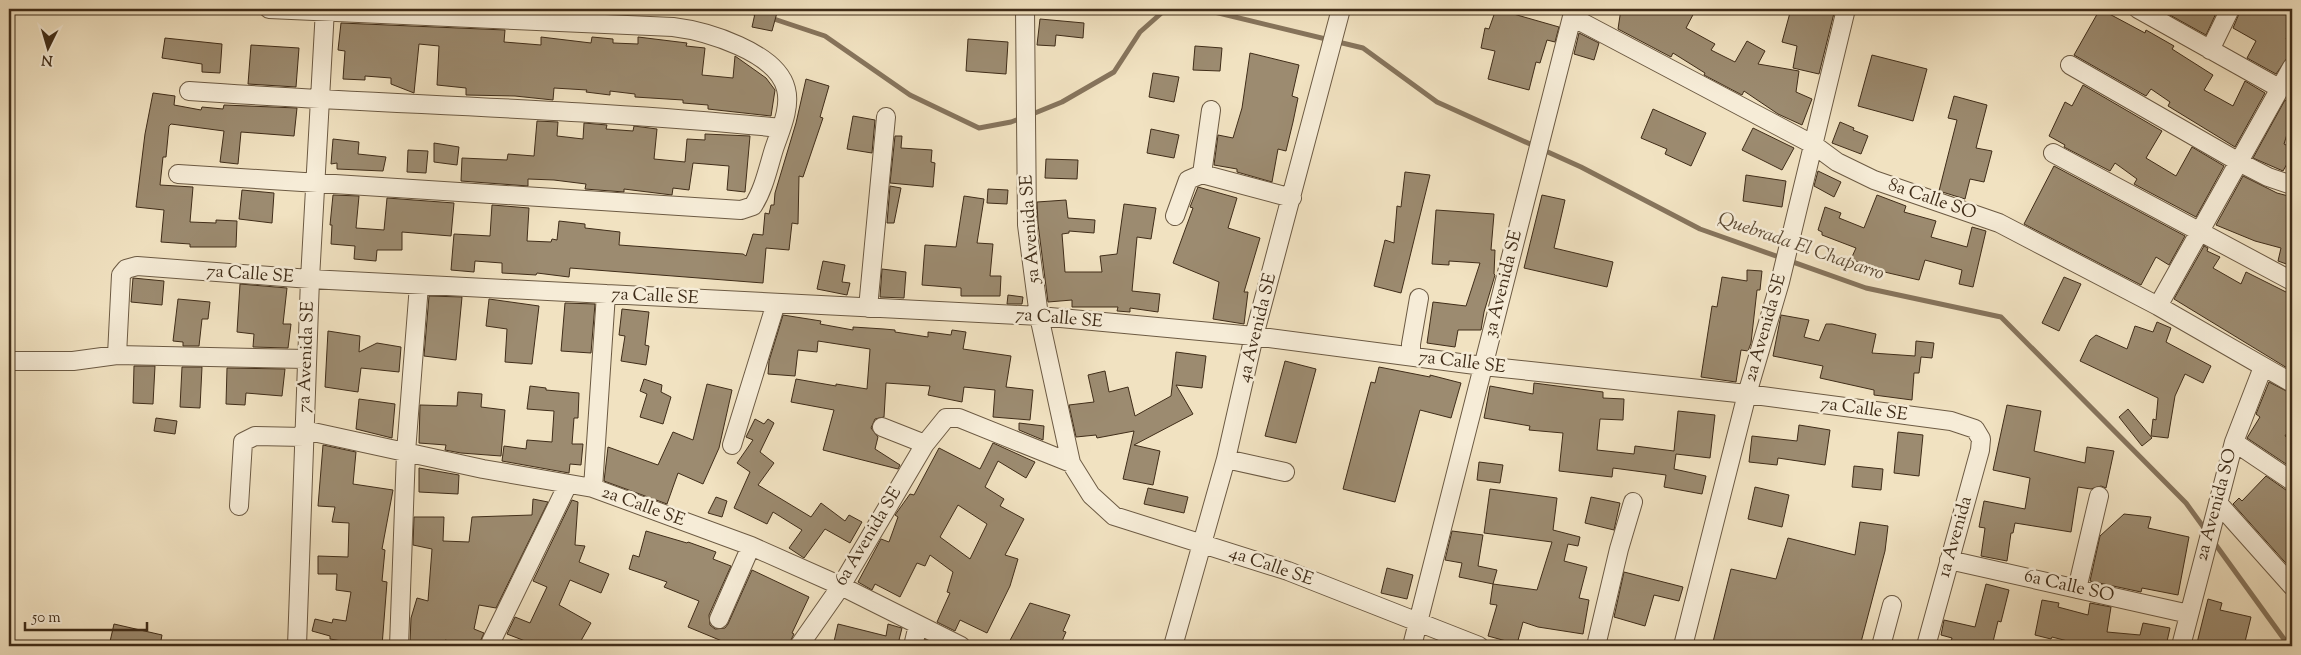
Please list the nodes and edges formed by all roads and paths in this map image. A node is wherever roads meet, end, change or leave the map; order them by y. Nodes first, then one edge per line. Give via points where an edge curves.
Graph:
1 (269, 9) edge
2 (1025, 9) edge
3 (1846, 9) edge
4 (2138, 9) edge
5 (2230, 9) edge
6 (325, 10) edge
7 (1341, 10) edge
8 (1573, 13) edge
9 (2210, 50) junction
10 (2070, 65) dead end
11 (2292, 67) edge
12 (2279, 88) junction
13 (189, 90) dead end
14 (319, 100) junction
15 (1212, 110) dead end
16 (886, 117) dead end
17 (780, 128) junction
18 (1814, 145) junction
19 (2053, 153) dead end
20 (2239, 162) junction
21 (178, 174) dead end
22 (1202, 174) junction
23 (315, 184) junction
24 (2292, 186) edge
25 (1292, 198) junction
26 (1175, 216) dead end
27 (2199, 232) junction
28 (310, 279) junction
29 (2292, 281) edge
30 (419, 285) junction
31 (606, 294) junction
32 (1419, 298) dead end
33 (776, 303) junction
34 (2158, 306) junction
35 (868, 308) junction
36 (1039, 316) junction
37 (1254, 336) junction
38 (117, 355) junction
39 (1411, 356) junction
40 (307, 359) junction
41 (9, 361) edge
42 (1483, 366) junction
43 (2262, 367) junction
44 (2292, 383) edge
45 (1747, 394) junction
46 (882, 427) dead end
47 (1975, 429) joint
48 (304, 433) junction
49 (2234, 442) junction
50 (925, 444) junction
51 (732, 445) dead end
52 (406, 452) junction
53 (1226, 459) junction
54 (1074, 468) junction
55 (1285, 472) dead end
56 (2292, 481) edge
57 (568, 484) junction
58 (593, 488) junction
59 (2099, 496) dead end
60 (1633, 502) dead end
61 (2218, 505) junction
62 (239, 506) dead end
63 (1201, 542) junction
64 (751, 546) junction
65 (1949, 560) junction
66 (841, 586) junction
67 (2292, 586) edge
68 (2077, 589) junction
69 (1892, 605) dead end
70 (2189, 614) junction
71 (720, 618) dead end
72 (1418, 623) junction
73 (918, 625) junction
74 (491, 642) dead end
75 (297, 646) edge
76 (399, 646) edge
77 (799, 646) edge
78 (913, 646) edge
79 (960, 646) edge
80 (1173, 646) edge
81 (1412, 646) edge
82 (1479, 646) edge
83 (1596, 646) edge
84 (1683, 646) edge
85 (1880, 646) edge
86 (1926, 646) edge
87 (2181, 646) edge

1 - 6 street
2 - 36 street, 5a Avenida SE via 1027,225
3 - 18 street, 2a Avenida SE
4 - 9 street
5 - 9 street
6 - 14 street, 7a Avenida SE
6 - 17 street via 697,30 759,57 778,72 786,89 786,110
7 - 25 street, 4a Avenida SE
8 - 18 street, 8a Calle SO
8 - 42 street, 3a Avenida SE
9 - 12 street
10 - 20 street
11 - 12 street
12 - 20 street
13 - 14 street
14 - 17 street via 694,119
14 - 23 street, 7a Avenida SE
15 - 22 street
16 - 35 street
17 - 23 street via 761,194 753,206 741,210
18 - 34 street, 8a Calle SO via 1837,162 1874,180 1999,223
18 - 45 street, 2a Avenida SE via 1780,282
19 - 27 street
20 - 24 street
20 - 27 street
21 - 23 street
22 - 25 street
22 - 26 street via 1188,180
23 - 28 street, 7a Avenida SE
25 - 37 street, 4a Avenida SE
27 - 29 street
27 - 34 street
28 - 30 street, 7a Calle SE
28 - 38 street, 7a Calle SE via 137,266 126,269 121,276
28 - 40 street, 7a Avenida SE
30 - 31 street, 7a Calle SE
30 - 52 street
31 - 33 street, 7a Calle SE
31 - 58 street
32 - 39 street
33 - 35 street, 7a Calle SE
33 - 51 street
34 - 43 street, 8a Calle SO
35 - 36 street, 7a Calle SE
36 - 37 street, 7a Calle SE
36 - 54 street, 5a Avenida SE
37 - 39 street, 7a Calle SE
37 - 53 street, 4a Avenida SE
38 - 40 street
38 - 41 street via 73,361
39 - 42 street, 7a Calle SE
40 - 48 street, 7a Avenida SE
42 - 45 street, 7a Calle SE
42 - 72 street, 3a Avenida SE
43 - 44 street, 8a Calle SO
43 - 49 street, 2a Avenida SO
45 - 47 street, 7a Calle SE via 1951,422
45 - 84 street, 2a Avenida SE
46 - 50 street
47 - 65 street, 1a Avenida via 1981,439 1980,450
48 - 52 street, 2a Calle SE
48 - 62 street, 2a Calle SE via 255,436 243,442
48 - 75 street, 7a Avenida SE
49 - 56 street
49 - 61 street, 2a Avenida SO
50 - 54 street, 6a Avenida SE via 946,418 959,418
50 - 66 street, 6a Avenida SE
52 - 57 street, 2a Calle SE
52 - 76 street
53 - 55 street
53 - 63 street, 4a Avenida SE
54 - 63 street, 4a Calle SE via 1091,495 1114,516
57 - 58 street, 2a Calle SE
57 - 74 street
58 - 64 street, 2a Calle SE
59 - 68 street
60 - 83 street
61 - 67 street
61 - 70 street, 2a Avenida SO
63 - 72 street, 4a Calle SE via 1288,571
63 - 80 street, 4a Avenida SE
64 - 66 street, 2a Calle SE
64 - 71 street
65 - 68 street, 6a Calle SO
65 - 86 street, 1a Avenida
66 - 73 street, 2a Calle SE
66 - 77 street, 6a Avenida SE
68 - 70 street, 6a Calle SO
69 - 85 street
70 - 87 street, 2a Avenida SO
72 - 81 street, 3a Avenida SE
72 - 82 street, 4a Calle SE
73 - 78 street
73 - 79 street, 2a Calle SE

